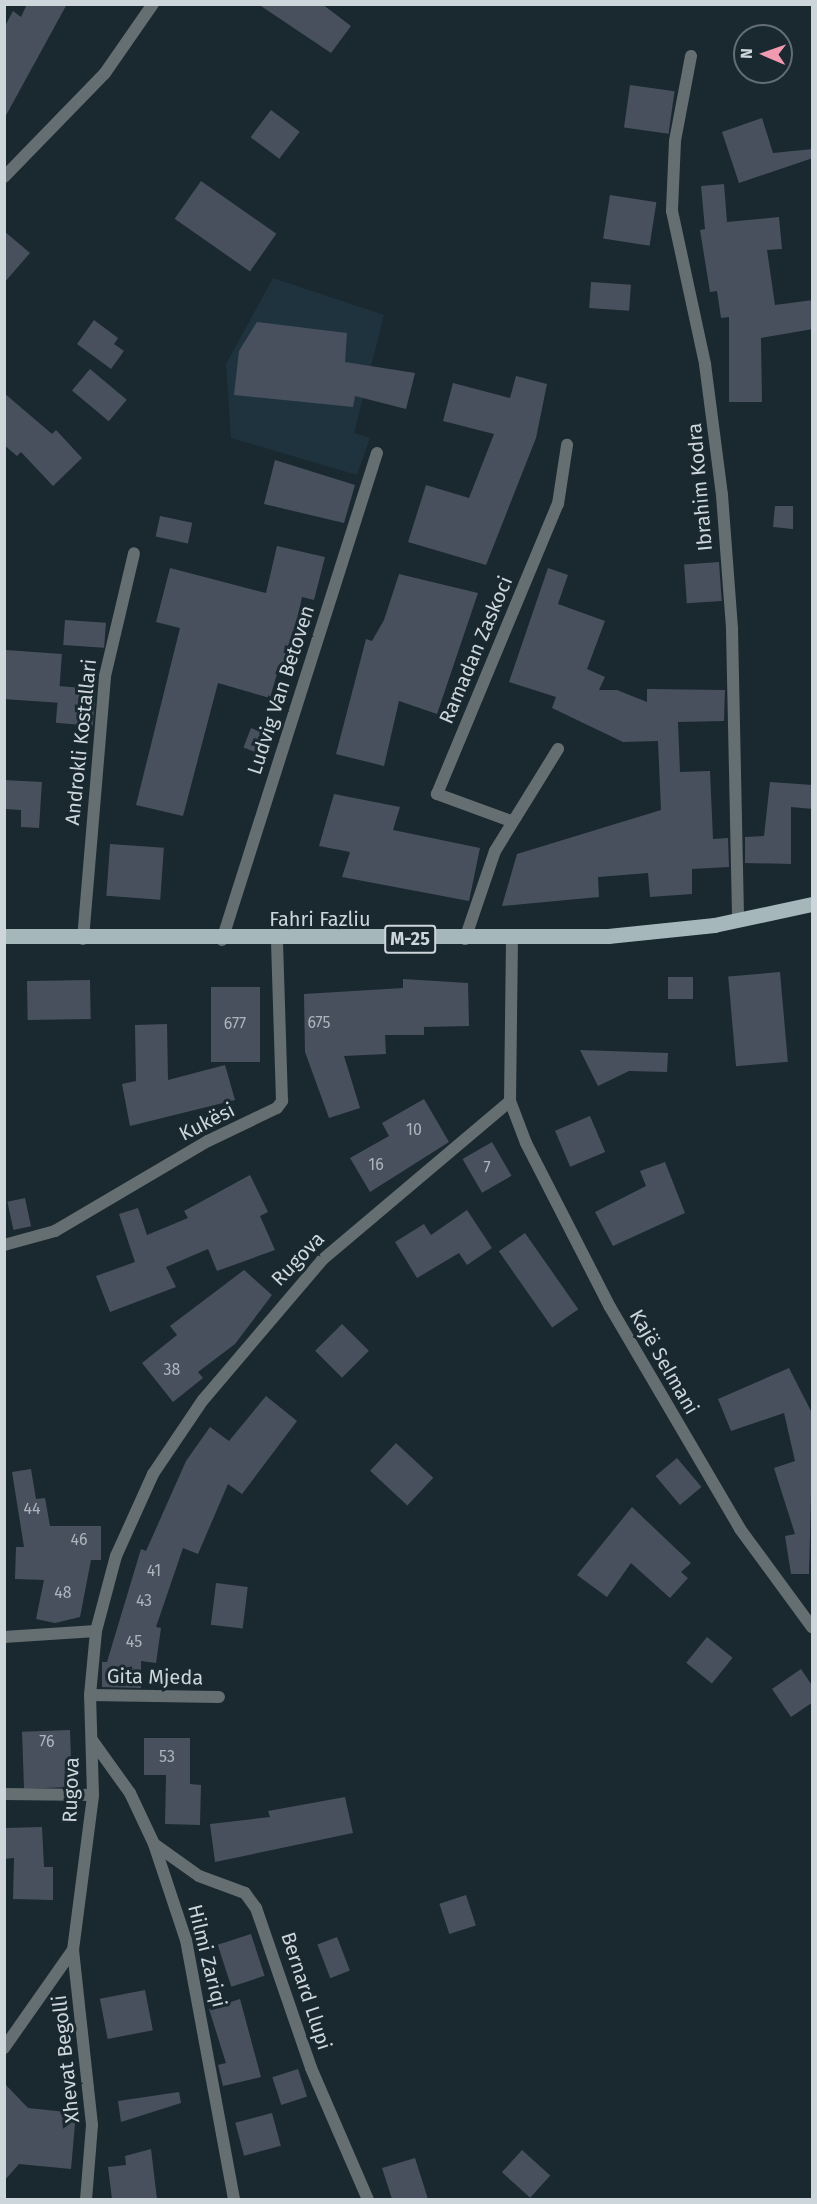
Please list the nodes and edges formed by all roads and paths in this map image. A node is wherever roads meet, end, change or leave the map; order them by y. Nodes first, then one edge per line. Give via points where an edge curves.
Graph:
1 (153, 4) edge
2 (691, 56) dead end
3 (4, 177) edge
4 (567, 445) dead end
5 (377, 453) dead end
6 (134, 553) dead end
7 (558, 749) dead end
8 (511, 821) junction
9 (813, 904) edge
10 (738, 920) junction
11 (4, 936) edge
12 (512, 938) junction
13 (83, 939) junction
14 (465, 939) junction
15 (222, 940) junction
16 (277, 940) junction
17 (510, 1101) junction
18 (4, 1245) edge
19 (813, 1627) edge
20 (96, 1630) junction
21 (4, 1637) edge
22 (90, 1695) junction
23 (219, 1697) dead end
24 (92, 1740) junction
25 (4, 1794) edge
26 (93, 1795) junction
27 (154, 1844) junction
28 (73, 1950) junction
29 (4, 2048) edge
30 (86, 2199) edge
31 (234, 2199) edge
32 (368, 2199) edge

1 - 3 street via 105,74
2 - 10 street, Ibrahim Kodra via 675,141 672,211 705,364 721,483 732,629
4 - 8 street, Ramadan Zaskoci via 558,504 437,794
5 - 15 street, Ludvig Van Betoven
6 - 13 street, Androkli Kostallari via 105,676
7 - 8 street
8 - 14 street via 486,872
9 - 10 main road, Fahri Fazliu / M-25
10 - 12 main road, Fahri Fazliu / M-25 via 657,932
11 - 13 main road, Fahri Fazliu / M-25
12 - 14 main road, Fahri Fazliu / M-25
12 - 17 street
13 - 15 main road, Fahri Fazliu / M-25
14 - 16 main road, Fahri Fazliu / M-25
15 - 16 main road, Fahri Fazliu / M-25
16 - 18 street, Kukësi via 282,1101 277,1108 208,1141 55,1231
17 - 19 street, Kajë Selmani via 610,1307 740,1529
17 - 20 street, Rugova via 339,1244 203,1400 134,1512 116,1556
20 - 21 street
20 - 22 street, Rugova
22 - 23 street, Gita Mjeda
22 - 24 street, Rugova
24 - 26 street, Rugova
24 - 27 street, Hilmi Zariqi via 130,1793
25 - 26 street
26 - 28 street, Rugova
27 - 31 street, Hilmi Zariqi via 199,1991
27 - 32 street, Bernard Llupi via 199,1876 245,1893 256,1908 311,2068
28 - 29 street
28 - 30 street, Xhevat Begolli via 90,2067 92,2125

